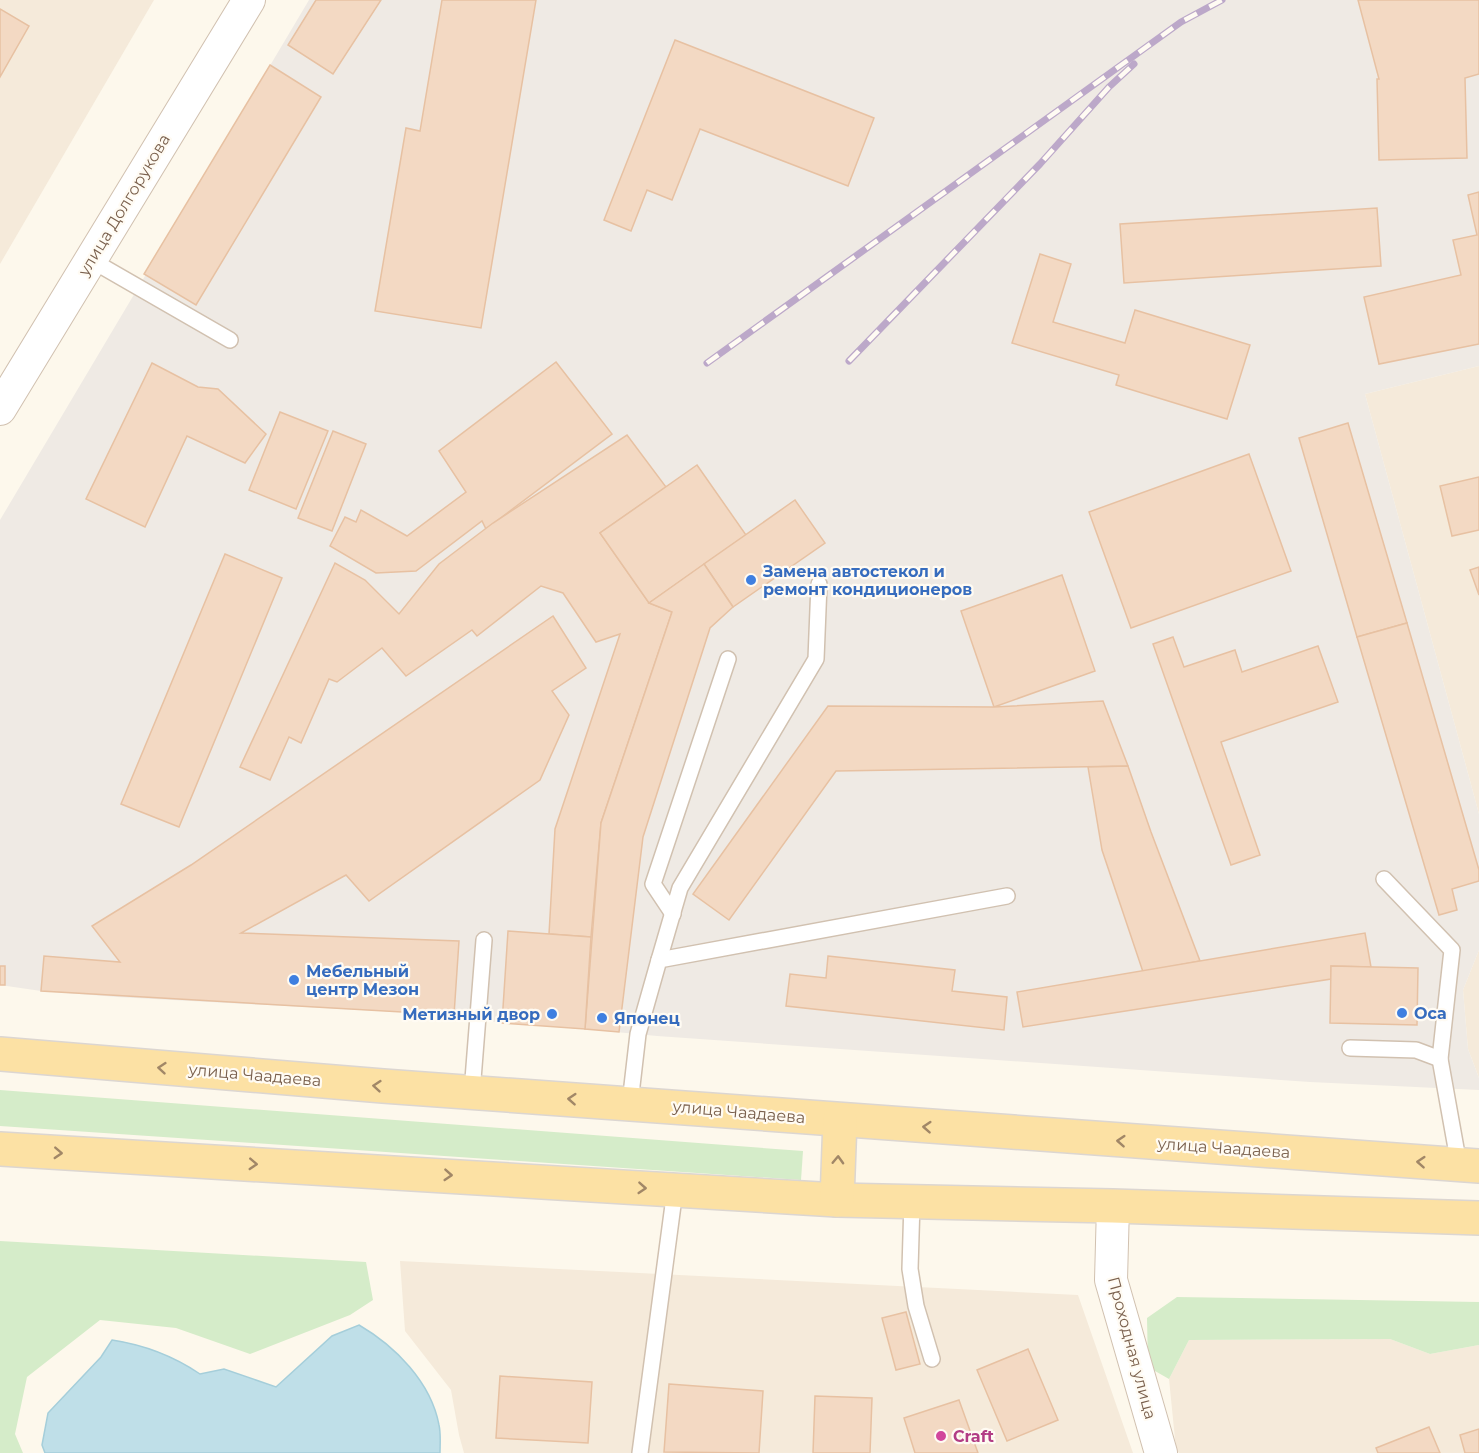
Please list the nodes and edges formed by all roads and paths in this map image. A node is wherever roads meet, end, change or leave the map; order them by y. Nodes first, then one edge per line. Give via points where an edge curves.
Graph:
1 (249, 0) edge
2 (91, 260) junction
3 (230, 340) dead end
4 (0, 409) edge
5 (819, 584) dead end
6 (728, 659) dead end
7 (1384, 879) dead end
8 (1007, 896) dead end
9 (673, 914) junction
10 (484, 940) dead end
11 (659, 960) junction
12 (1350, 1048) dead end
13 (0, 1054) edge
14 (1440, 1059) junction
15 (472, 1092) junction
16 (630, 1103) junction
17 (840, 1120) junction
18 (0, 1149) edge
19 (1469, 1165) edge
20 (675, 1190) junction
21 (837, 1200) junction
22 (912, 1202) junction
23 (1113, 1206) junction
24 (1479, 1218) edge
25 (932, 1359) dead end
26 (640, 1453) edge
27 (1161, 1453) edge

1 - 2 street, улица Долгорукова
2 - 3 lane
2 - 4 street, улица Долгорукова
5 - 9 lane via 816,659 680,888
6 - 9 lane via 653,884
7 - 14 lane via 1452,950
8 - 11 lane
9 - 11 lane
10 - 15 lane
11 - 16 lane via 638,1034
12 - 14 lane via 1416,1050
15 -> 13 main road, улица Чаадаева
14 - 19 lane
16 -> 15 main road, улица Чаадаева
16 - 17 main road, улица Чаадаева
19 -> 17 main road, улица Чаадаева
21 -> 17 main road
18 -> 20 main road
20 - 21 main road
20 - 26 lane
21 - 22 main road
22 - 23 main road
22 - 25 lane via 910,1269
23 - 24 main road
23 - 27 street, Проходная улица via 1111,1280

